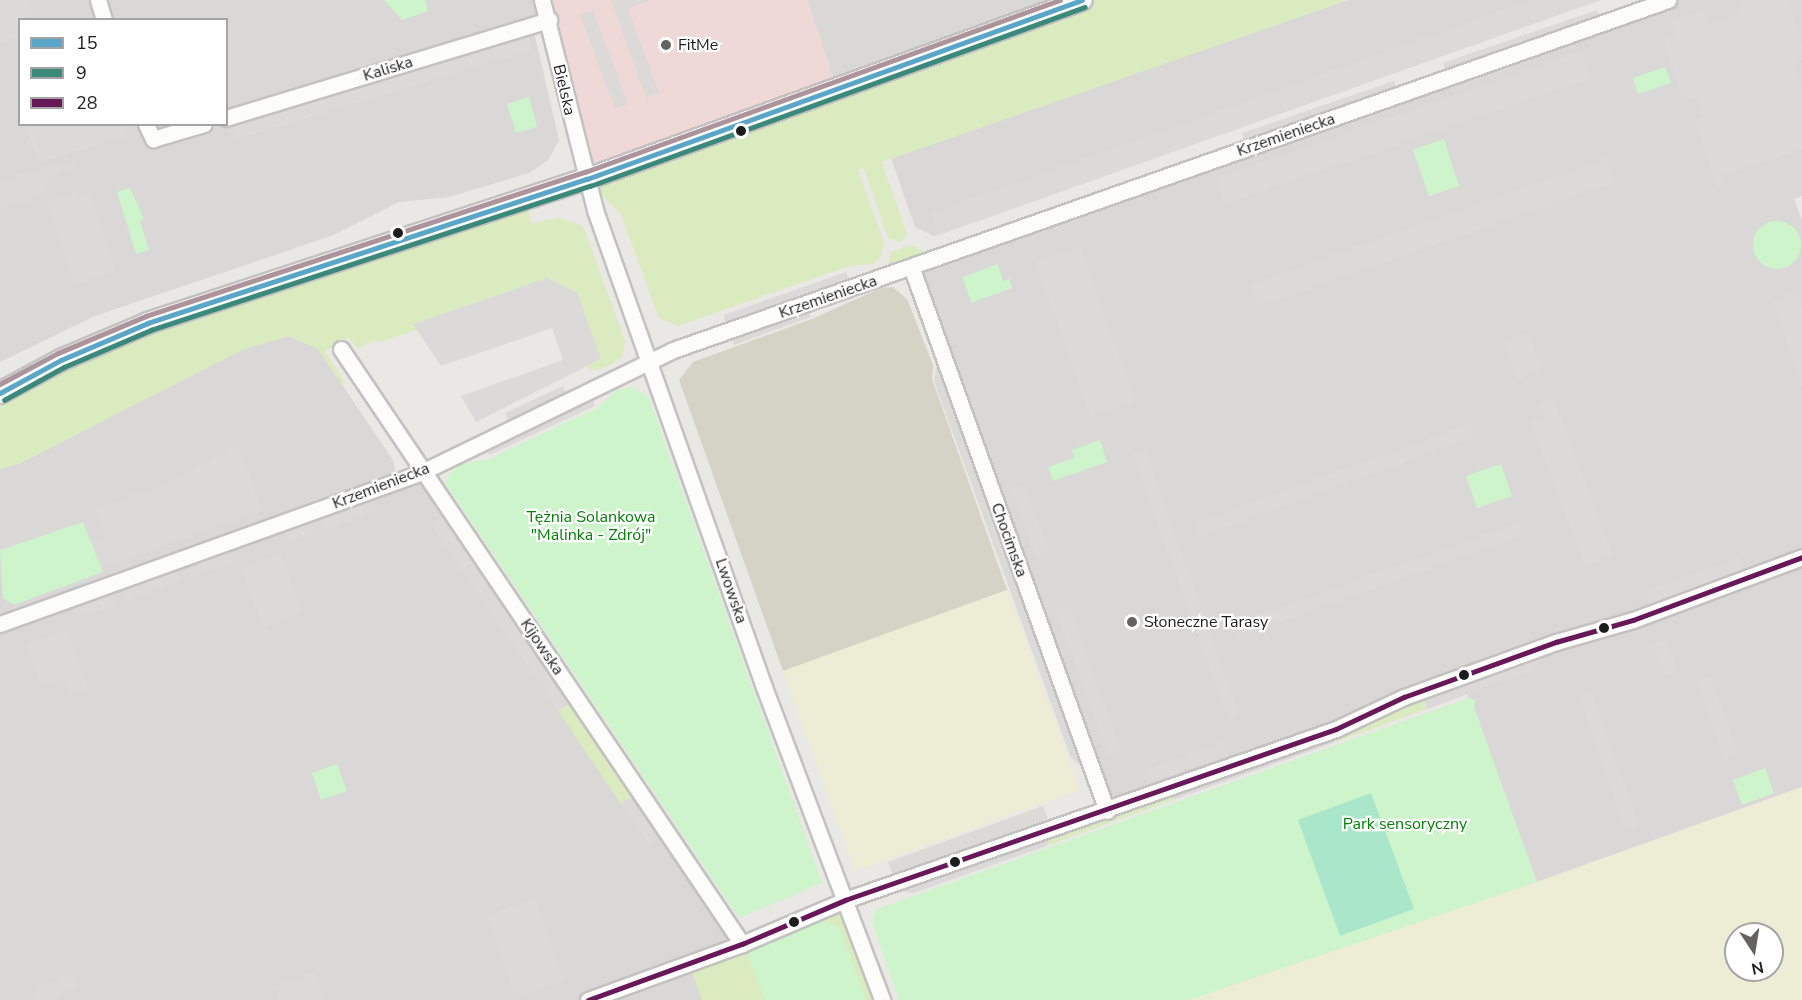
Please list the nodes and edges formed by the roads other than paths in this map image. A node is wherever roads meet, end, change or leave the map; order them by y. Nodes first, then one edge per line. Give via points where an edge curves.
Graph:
1 (98, 0) edge
2 (542, 0) edge
3 (1082, 0) edge
4 (1668, 0) edge
5 (103, 18) edge
6 (549, 20) junction
7 (228, 117) edge
8 (147, 126) edge
9 (197, 126) edge
10 (587, 179) junction
11 (912, 269) junction
12 (341, 349) dead end
13 (650, 360) junction
14 (0, 393) edge
15 (424, 471) junction
16 (1801, 560) edge
17 (0, 624) edge
18 (1107, 811) junction
19 (845, 900) junction
20 (742, 944) junction
21 (588, 1000) edge
22 (882, 1000) edge

1 - 5 street
2 - 6 street, Bielska
3 - 10 street
4 - 11 street, Krzemieniecka
6 - 7 street, Kaliska
6 - 10 street, Bielska
8 - 9 street via 153,139
10 - 13 street, Lwowska
10 - 14 street via 148,323 60,360
11 - 13 street, Krzemieniecka
11 - 18 street, Chocimska
12 - 15 street, Kijowska
13 - 15 street, Krzemieniecka
13 - 19 street, Lwowska via 764,687
15 - 17 street, Krzemieniecka
15 - 20 street, Kijowska
16 - 18 street via 1633,620 1556,642 1404,697 1336,729
18 - 19 street
19 - 20 street
19 - 22 street, Lwowska
20 - 21 street

